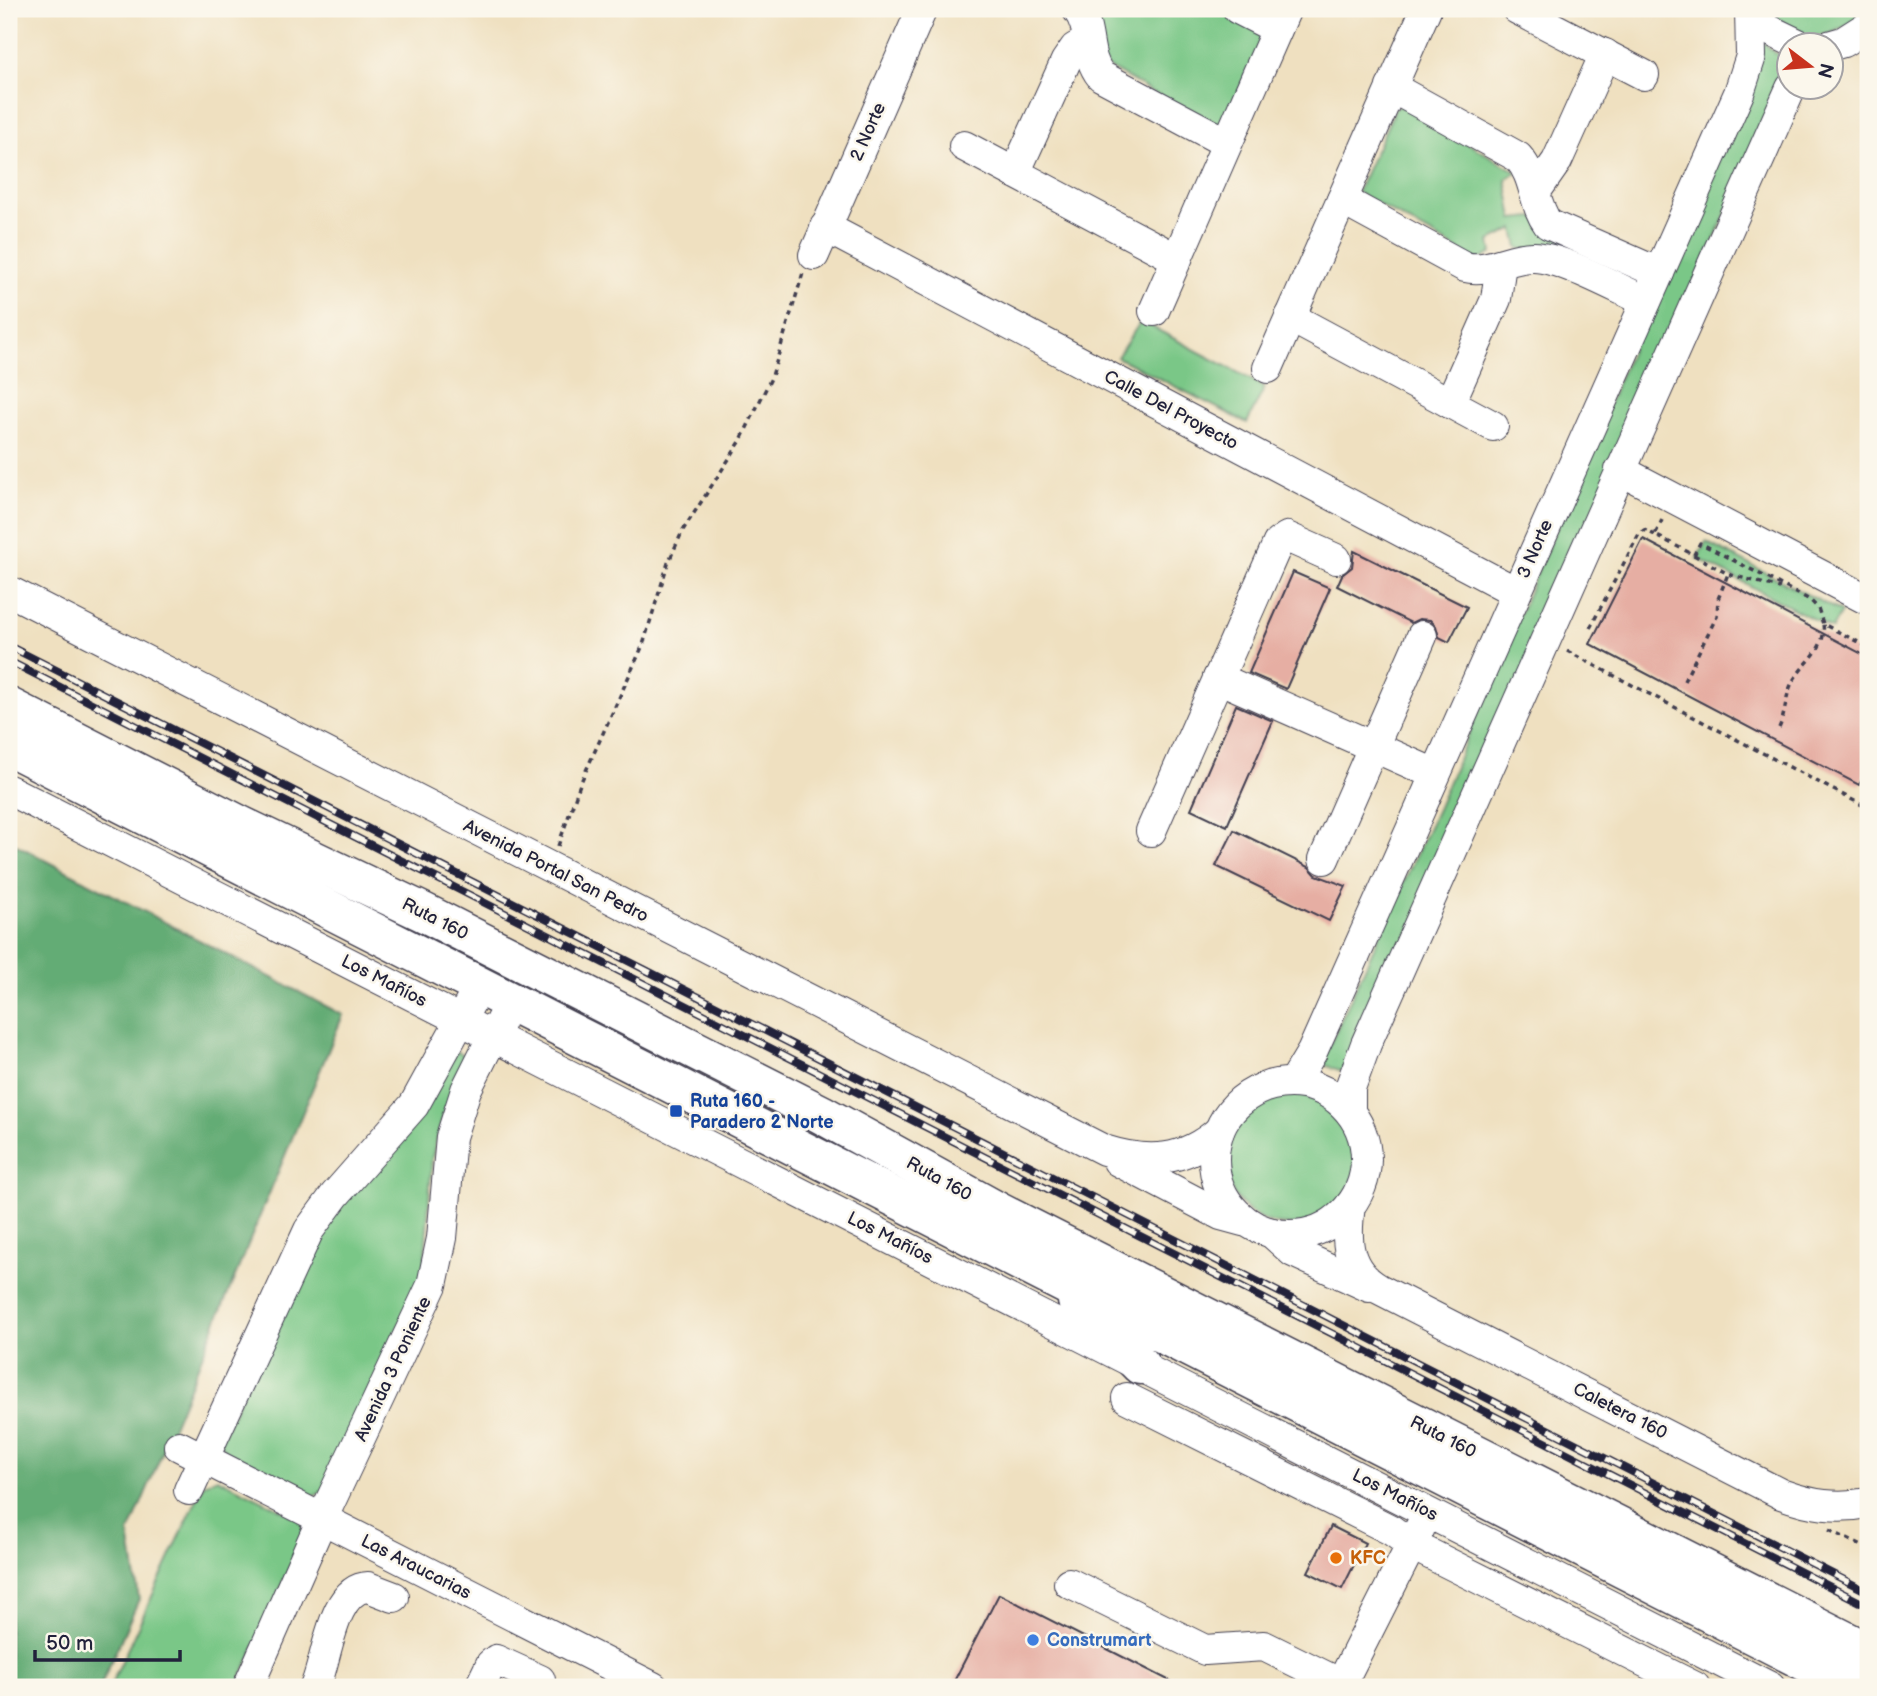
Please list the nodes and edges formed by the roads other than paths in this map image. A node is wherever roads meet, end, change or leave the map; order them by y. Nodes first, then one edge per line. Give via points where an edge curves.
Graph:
1 (922, 9) edge
2 (1077, 9) edge
3 (1238, 9) edge
4 (1426, 9) edge
5 (1517, 9) edge
6 (1750, 9) edge
7 (1282, 19) edge
8 (1868, 26) edge
9 (1776, 33) edge
10 (1088, 41) junction
11 (1847, 45) edge
12 (1605, 54) junction
13 (1644, 75) dead end
14 (1391, 87) junction
15 (1785, 102) edge
16 (1227, 143) junction
17 (964, 146) dead end
18 (1015, 173) junction
19 (1536, 191) junction
20 (1342, 200) junction
21 (825, 227) junction
22 (1177, 259) junction
23 (1501, 264) junction
24 (807, 267) road end
25 (1659, 273) junction
26 (1646, 301) junction
27 (1154, 311) dead end
28 (1290, 317) junction
29 (1268, 368) dead end
30 (1450, 403) junction
31 (1493, 426) dead end
32 (1620, 470) junction
33 (1336, 559) dead end
34 (9, 591) edge
35 (1516, 592) junction
36 (1868, 600) edge
37 (1422, 636) dead end
38 (1218, 678) junction
39 (9, 707) edge
40 (9, 746) edge
41 (1371, 746) junction
42 (1435, 774) junction
43 (9, 790) edge
44 (1151, 831) dead end
45 (1324, 859) dead end
46 (512, 957) junction
47 (495, 994) junction
48 (460, 1020) junction
49 (493, 1037) junction
50 (1294, 1082) junction
51 (1350, 1111) junction
52 (1219, 1131) junction
53 (1104, 1150) junction
54 (1350, 1206) junction
55 (1260, 1228) junction
56 (1054, 1277) junction
57 (1379, 1289) junction
58 (1134, 1382) junction
59 (190, 1452) junction
60 (189, 1490) dead end
61 (1868, 1503) edge
62 (1428, 1512) junction
63 (322, 1519) junction
64 (1412, 1545) junction
65 (1069, 1583) dead end
66 (394, 1597) dead end
67 (1623, 1612) junction
68 (1608, 1643) junction
69 (1868, 1652) edge
70 (540, 1680) dead end
71 (1344, 1686) edge
72 (248, 1687) edge
73 (315, 1687) edge
74 (480, 1687) edge
75 (653, 1687) edge
76 (1695, 1687) edge
77 (1770, 1687) edge
78 (1855, 1687) edge

1 - 21 street, 2 Norte
2 - 10 street via 1087,26
3 - 7 street
4 - 14 street
5 - 12 street
6 - 9 street
6 - 25 street, 3 Norte via 1752,40 1746,75
7 - 16 street
8 - 11 street
10 - 16 street via 1091,62 1101,76
10 - 18 street via 1075,48 1066,61
12 - 13 street
12 - 19 street via 1557,161
14 - 19 street via 1510,151 1525,165
14 - 20 street
15 - 32 street
16 - 22 street
17 - 18 street
18 - 22 street
19 - 25 street via 1543,217 1557,230
20 - 23 street via 1465,267
20 - 28 street
21 - 24 street, 2 Norte
21 - 35 street, Calle Del Proyecto
22 - 27 street
23 - 26 street via 1527,257 1546,258
23 - 30 street via 1496,299
25 - 26 street, 3 Norte
26 - 35 street, 3 Norte
28 - 29 street
28 - 30 street
30 - 31 street
32 - 36 street
32 - 51 street via 1366,1044 1350,1088
33 - 38 street via 1287,537 1280,540
34 - 53 street, Avenida Portal San Pedro
35 - 42 street, 3 Norte
37 - 41 street
38 - 41 street
38 - 44 street
39 - 46 highway, Ruta 160
40 - 47 highway, Ruta 160
41 - 42 street
41 - 45 street
42 - 50 street, 3 Norte via 1312,1052
43 - 48 street, Los Mañíos
46 - 47 highway via 493,970
46 - 69 highway, Ruta 160 via 821,1114 997,1211
47 - 48 street
47 - 49 street, Avenida 3 Poniente
47 - 56 highway, Ruta 160
48 - 49 street, Los Mañíos
48 - 59 street via 414,1105 309,1230
49 - 58 street, Los Mañíos
49 - 63 street, Avenida 3 Poniente via 466,1090 452,1137 442,1238 432,1285
50 - 51 street via 1325,1090
50 - 52 street via 1248,1094 1226,1116
51 - 54 street via 1359,1125 1367,1158 1359,1192
52 - 53 street, Avenida Portal San Pedro via 1194,1150 1169,1158 1140,1159
52 - 55 street via 1214,1148 1217,1182 1229,1204
53 - 55 street, Avenida Portal San Pedro via 1155,1182 1221,1215
54 - 55 street via 1315,1231 1294,1235
54 - 57 street, Caletera 160 via 1346,1232 1350,1255 1361,1275
55 - 57 street, Caletera 160 via 1293,1252
56 - 58 highway
56 - 78 highway, Ruta 160
57 - 61 street, Caletera 160 via 1782,1494 1838,1507
58 - 62 street, Los Mañíos
58 - 64 street
59 - 60 street
59 - 63 street, Las Araucarias
62 - 64 street
62 - 67 street, Los Mañíos
63 - 72 street, Avenida 3 Poniente
63 - 75 street, Las Araucarias
64 - 68 street
64 - 71 street
65 - 71 street via 1205,1650 1264,1646
66 - 73 street via 368,1587 351,1592 340,1609
67 - 68 street
67 - 77 street, Los Mañíos
68 - 76 street
70 - 74 street via 496,1660

